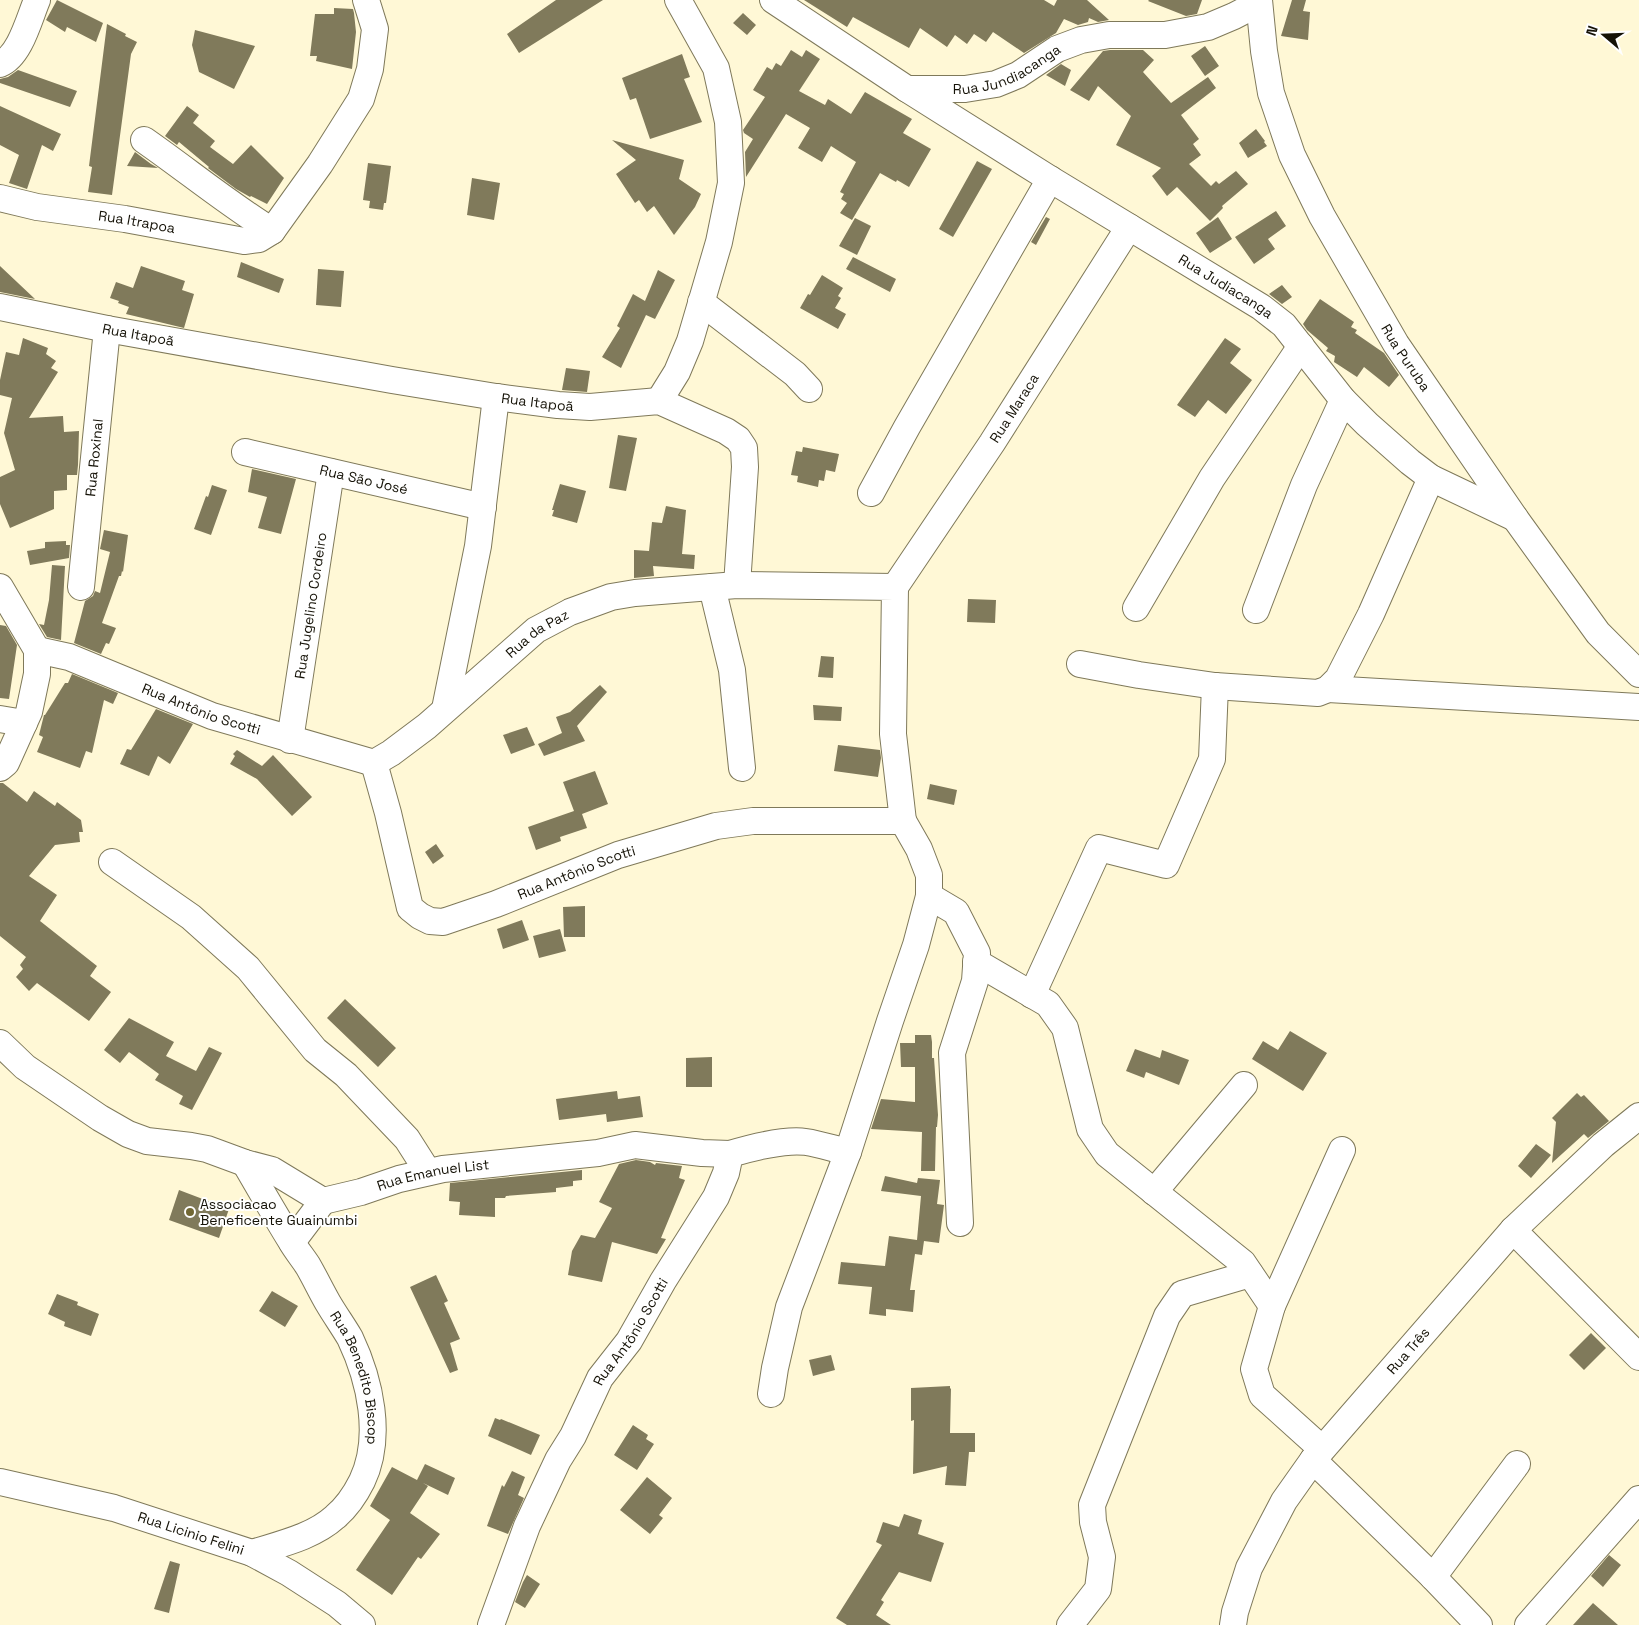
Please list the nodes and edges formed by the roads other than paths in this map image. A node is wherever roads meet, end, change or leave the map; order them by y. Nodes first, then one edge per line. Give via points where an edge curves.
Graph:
1 (37, 0) edge
2 (366, 0) edge
3 (678, 0) edge
4 (773, 0) edge
5 (1259, 2) edge
6 (5, 50) edge
7 (906, 89) junction
8 (144, 140) dead end
9 (1050, 179) junction
10 (0, 198) edge
11 (1128, 227) junction
12 (272, 231) junction
13 (701, 302) junction
14 (0, 307) edge
15 (107, 329) junction
16 (1301, 346) junction
17 (809, 389) dead end
18 (496, 397) junction
19 (1343, 400) junction
20 (660, 401) junction
21 (245, 452) dead end
22 (331, 472) junction
23 (1431, 478) junction
24 (871, 493) dead end
25 (483, 507) junction
26 (1515, 518) junction
27 (724, 586) junction
28 (0, 587) edge
29 (81, 587) dead end
30 (895, 587) junction
31 (1136, 608) dead end
32 (1256, 610) dead end
33 (37, 650) junction
34 (1080, 664) dead end
35 (1639, 674) edge
36 (1215, 686) junction
37 (1328, 689) junction
38 (1639, 707) edge
39 (445, 709) junction
40 (12, 721) edge
41 (290, 740) junction
42 (374, 763) junction
43 (0, 768) edge
44 (742, 768) dead end
45 (902, 821) junction
46 (112, 862) dead end
47 (929, 896) junction
48 (976, 962) junction
49 (1032, 995) junction
50 (0, 1043) edge
51 (1244, 1085) dead end
52 (1639, 1116) edge
53 (1342, 1150) dead end
54 (848, 1152) junction
55 (730, 1154) junction
56 (245, 1163) junction
57 (428, 1172) junction
58 (1154, 1192) junction
59 (323, 1200) junction
60 (960, 1223) dead end
61 (1513, 1230) junction
62 (292, 1242) junction
63 (1250, 1274) junction
64 (1272, 1306) junction
65 (1639, 1357) edge
66 (771, 1394) dead end
67 (1318, 1454) junction
68 (1517, 1464) dead end
69 (0, 1482) edge
70 (1639, 1499) edge
71 (252, 1553) junction
72 (1433, 1577) junction
73 (362, 1625) edge
74 (491, 1625) edge
75 (1070, 1625) edge
76 (1233, 1625) edge
77 (1478, 1625) edge
78 (1528, 1625) edge

1 - 6 street
2 - 12 street via 375,29 370,69 361,99
3 - 13 street via 716,68 728,122 731,183 719,242
4 - 7 street
5 - 7 street, Rua Jundiacanga via 1208,27 1165,35 1108,35 1081,40 1057,49 1018,75 996,84 965,89
5 - 26 street, Rua Puruba via 1271,93 1292,156 1322,216 1396,344
7 - 9 street, Rua Judiacanga
8 - 12 street via 238,210
9 - 11 street, Rua Judiacanga
9 - 24 street
10 - 12 street, Rua Itrapoa via 244,241 258,239
11 - 16 street, Rua Judiacanga via 1261,307 1284,325
11 - 30 street, Rua Maraca via 992,443
13 - 17 street via 795,374
13 - 20 street via 690,341
14 - 15 street, Rua Itapoã
15 - 18 street, Rua Itapoã
15 - 29 street, Rua Roxinal
16 - 19 street, Rua Judiacanga
16 - 31 street via 1212,478
18 - 20 street, Rua Itapoã via 590,407
18 - 25 street
19 - 23 street, Rua Judiacanga
19 - 32 street via 1304,485
20 - 27 street via 726,431 744,448 745,467
21 - 22 street, Rua São José
22 - 25 street, Rua São José
22 - 41 street, Rua Jugelino Cordeiro
23 - 26 street, Rua Judiacanga
23 - 37 street via 1371,614 1338,679
25 - 39 street
26 - 35 street, Rua Puruba via 1598,633
27 - 30 street, Rua da Paz
27 - 39 street, Rua da Paz via 611,597 570,612 536,630
27 - 44 street
28 - 33 street
30 - 45 street via 893,734
33 - 40 street via 37,674 29,712
33 - 41 street, Rua Antônio Scotti via 69,657 212,716
34 - 36 street
36 - 37 street via 1318,693
36 - 49 street via 1212,759 1166,864 1099,848
37 - 38 street
39 - 42 street, Rua da Paz via 427,726
40 - 43 street via 6,763
41 - 42 street, Rua Antônio Scotti
42 - 45 street, Rua Antônio Scotti via 410,908 430,921 443,922 618,855 716,826 752,821
45 - 47 street via 929,874
46 - 57 street via 191,917 248,968 315,1050 346,1075 408,1139
47 - 48 street via 956,912 977,953
47 - 54 street
48 - 49 street
48 - 60 street via 975,982 952,1054
49 - 58 street via 1048,1004 1065,1028 1090,1129 1107,1154
50 - 56 street via 25,1067 128,1134 147,1141 207,1149
51 - 58 street
52 - 61 street, Rua Três via 1603,1144
53 - 64 street
54 - 55 street via 805,1142 759,1146
54 - 66 street via 789,1307
55 - 57 street, Rua Emanuel List via 635,1145 598,1153
55 - 74 street, Rua Antônio Scotti via 716,1197 662,1281 629,1341 600,1378 558,1460 527,1526
56 - 59 street via 272,1170
56 - 62 street, Rua Benedito Biscop
57 - 59 street, Rua Emanuel List
58 - 63 street via 1243,1264
59 - 62 street
61 - 65 street
61 - 67 street, Rua Três
62 - 71 street, Rua Benedito Biscop via 350,1339 360,1363 372,1411 371,1455 356,1492 335,1518 304,1536
63 - 64 street
63 - 75 street via 1182,1294 1167,1316 1092,1506 1102,1557 1098,1589
64 - 67 street via 1254,1369 1262,1395
67 - 72 street
67 - 76 street, Rua Três via 1284,1500 1249,1568
68 - 72 street
69 - 71 street, Rua Licinio Felini via 114,1508
70 - 78 street
71 - 73 street, Rua Licinio Felini via 337,1604
72 - 77 street

